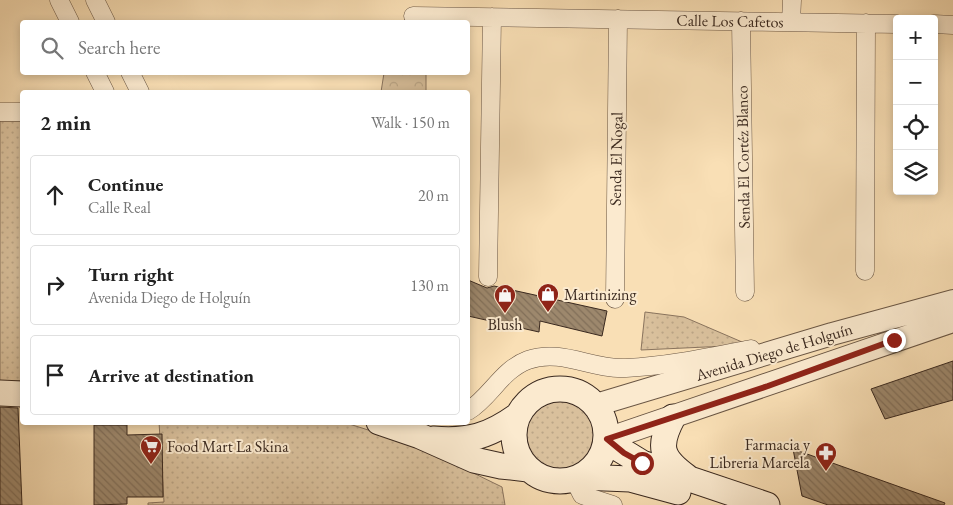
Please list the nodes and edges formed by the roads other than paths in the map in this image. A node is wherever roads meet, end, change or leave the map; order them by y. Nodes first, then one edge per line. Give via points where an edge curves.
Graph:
1 (59, 0) edge
2 (95, 0) edge
3 (792, 0) edge
4 (411, 13) edge
5 (492, 17) junction
6 (618, 19) junction
7 (69, 20) edge
8 (105, 20) edge
9 (741, 21) junction
10 (791, 22) junction
11 (866, 23) junction
12 (893, 24) edge
13 (938, 24) edge
14 (953, 24) edge
15 (96, 75) edge
16 (132, 75) edge
17 (104, 90) edge
18 (139, 90) edge
19 (0, 112) edge
20 (20, 112) edge
21 (865, 271) dead end
22 (488, 277) dead end
23 (745, 292) dead end
24 (615, 299) dead end
25 (953, 301) edge
26 (953, 321) edge
27 (832, 334) junction
28 (0, 393) edge
29 (20, 394) edge
30 (596, 405) junction
31 (470, 410) edge
32 (517, 416) junction
33 (673, 417) junction
34 (390, 425) edge
35 (417, 432) edge
36 (607, 440) junction
37 (528, 469) junction
38 (577, 478) junction
39 (689, 479) junction
40 (613, 505) edge
41 (721, 505) edge
42 (766, 505) edge

1 - 7 street
2 - 8 street
3 - 10 street
4 - 5 street, Calle Los Cafetos
5 - 6 street, Calle Los Cafetos
5 - 22 street
6 - 9 street, Calle Los Cafetos
6 - 24 street, Senda El Nogal
9 - 10 street, Calle Los Cafetos
9 - 23 street, Senda El Cortéz Blanco
10 - 11 street, Calle Los Cafetos
11 - 12 street, Calle Los Cafetos
11 - 21 street
13 - 14 street
15 - 17 street
16 - 18 street
19 - 20 street
25 - 27 street, Avenida Diego de Holguín
26 - 33 street, Avenida Diego de Holguín
27 - 30 street, Avenida Diego de Holguín
27 - 31 street via 625,368 562,356 540,357 508,371
28 - 29 main road
30 - 32 main road via 572,390 550,389 530,399
30 - 36 main road via 604,420
32 - 35 main road via 497,430 473,438 448,440
32 - 37 main road via 514,444
33 - 36 street, Avenida Diego de Holguín
33 - 39 main road via 666,430 664,449 671,466
34 - 35 main road
35 - 37 main road via 474,460
36 - 38 main road via 598,462
36 - 39 main road via 642,463
37 - 38 main road via 554,481
38 - 40 street via 582,495
38 - 41 main road via 630,479
39 - 42 main road

